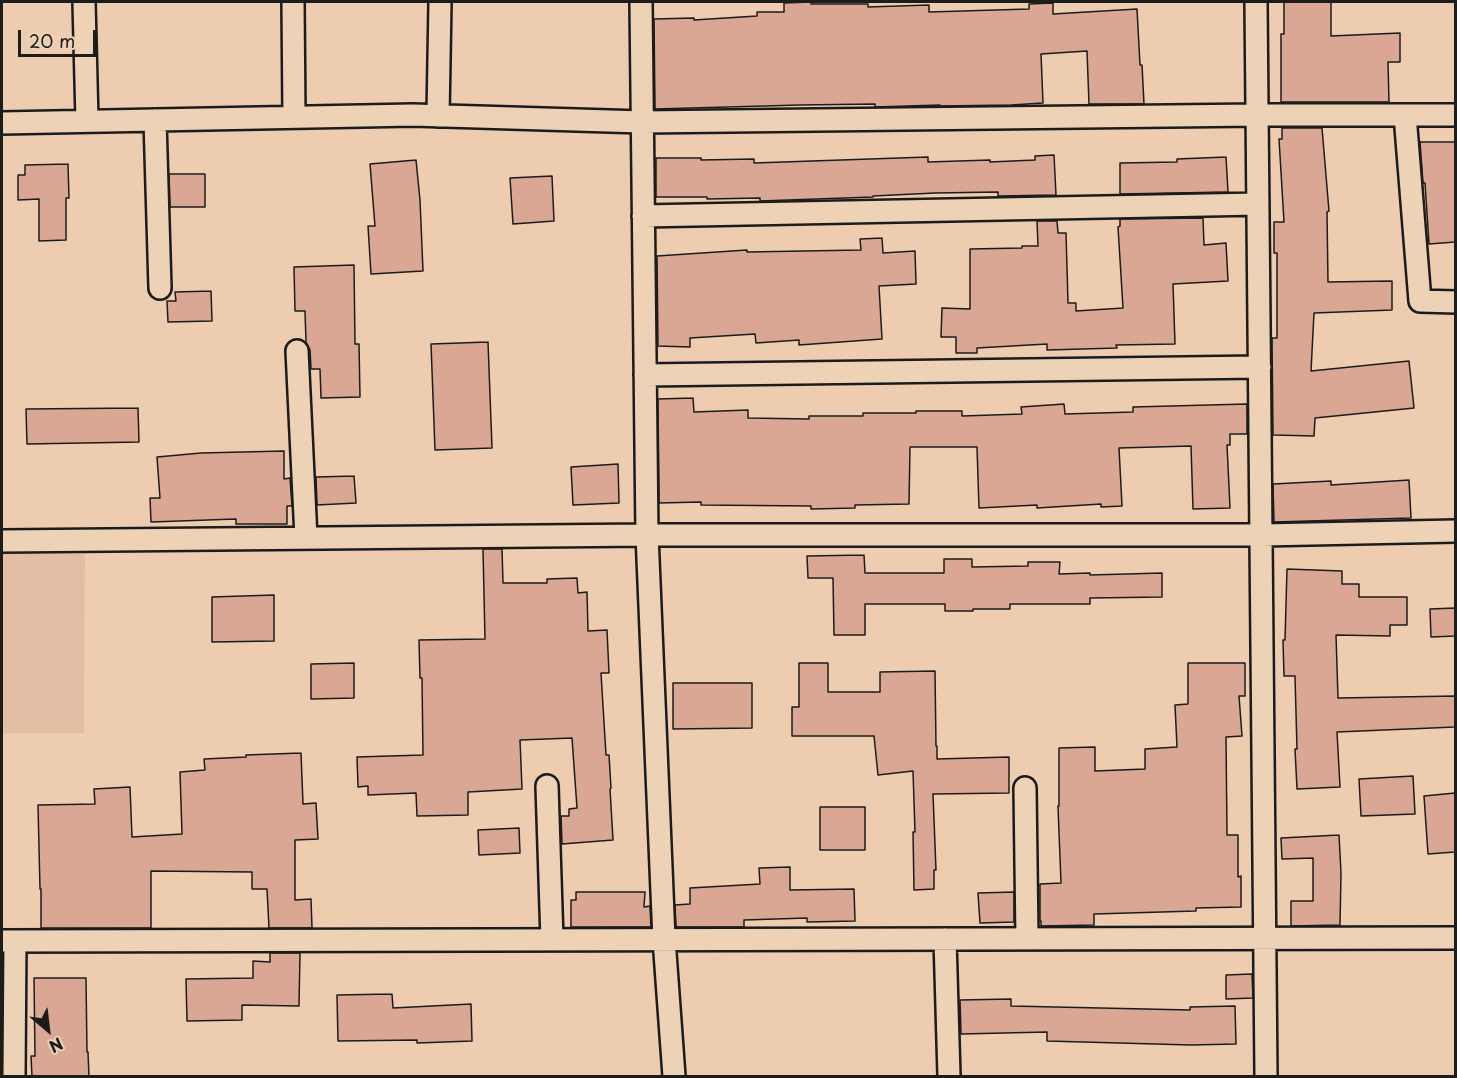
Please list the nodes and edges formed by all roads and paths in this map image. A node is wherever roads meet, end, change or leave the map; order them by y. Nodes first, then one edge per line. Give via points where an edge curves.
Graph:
1 (84, 2) edge
2 (293, 2) edge
3 (440, 2) edge
4 (641, 2) edge
5 (1256, 2) edge
6 (1257, 115) junction
7 (1405, 115) junction
8 (1455, 115) edge
9 (438, 116) junction
10 (294, 117) junction
11 (154, 120) junction
12 (87, 121) junction
13 (642, 122) junction
14 (2, 123) edge
15 (1258, 204) junction
16 (643, 216) junction
17 (160, 288) dead end
18 (1455, 302) edge
19 (297, 351) dead end
20 (1260, 367) junction
21 (645, 375) junction
22 (1455, 531) edge
23 (647, 535) junction
24 (1262, 535) junction
25 (306, 538) junction
26 (2, 541) edge
27 (548, 786) dead end
28 (1025, 788) dead end
29 (1265, 938) junction
30 (1455, 938) edge
31 (664, 939) junction
32 (945, 939) junction
33 (1027, 939) junction
34 (552, 940) junction
35 (8, 941) edge
36 (14, 1077) edge
37 (674, 1077) edge
38 (949, 1077) edge
39 (1266, 1077) edge

1 - 12 street
2 - 10 street
3 - 9 street
4 - 13 street
5 - 6 street
6 - 7 street
6 - 13 street
6 - 15 street
7 - 8 street
7 - 18 street via 1420,301
9 - 10 street
9 - 13 street
10 - 11 street
11 - 12 street
11 - 17 street
12 - 14 street
13 - 16 street
15 - 16 street
15 - 20 street
16 - 21 street
19 - 25 street
20 - 21 street
20 - 24 street
21 - 23 street
22 - 24 street
23 - 24 street
23 - 25 street
23 - 31 street
24 - 29 street
25 - 26 street
27 - 34 street
28 - 33 street
29 - 30 street
29 - 33 street
29 - 39 street
31 - 32 street
31 - 34 street
31 - 37 street
32 - 33 street
32 - 38 street
34 - 35 street
35 - 36 street

